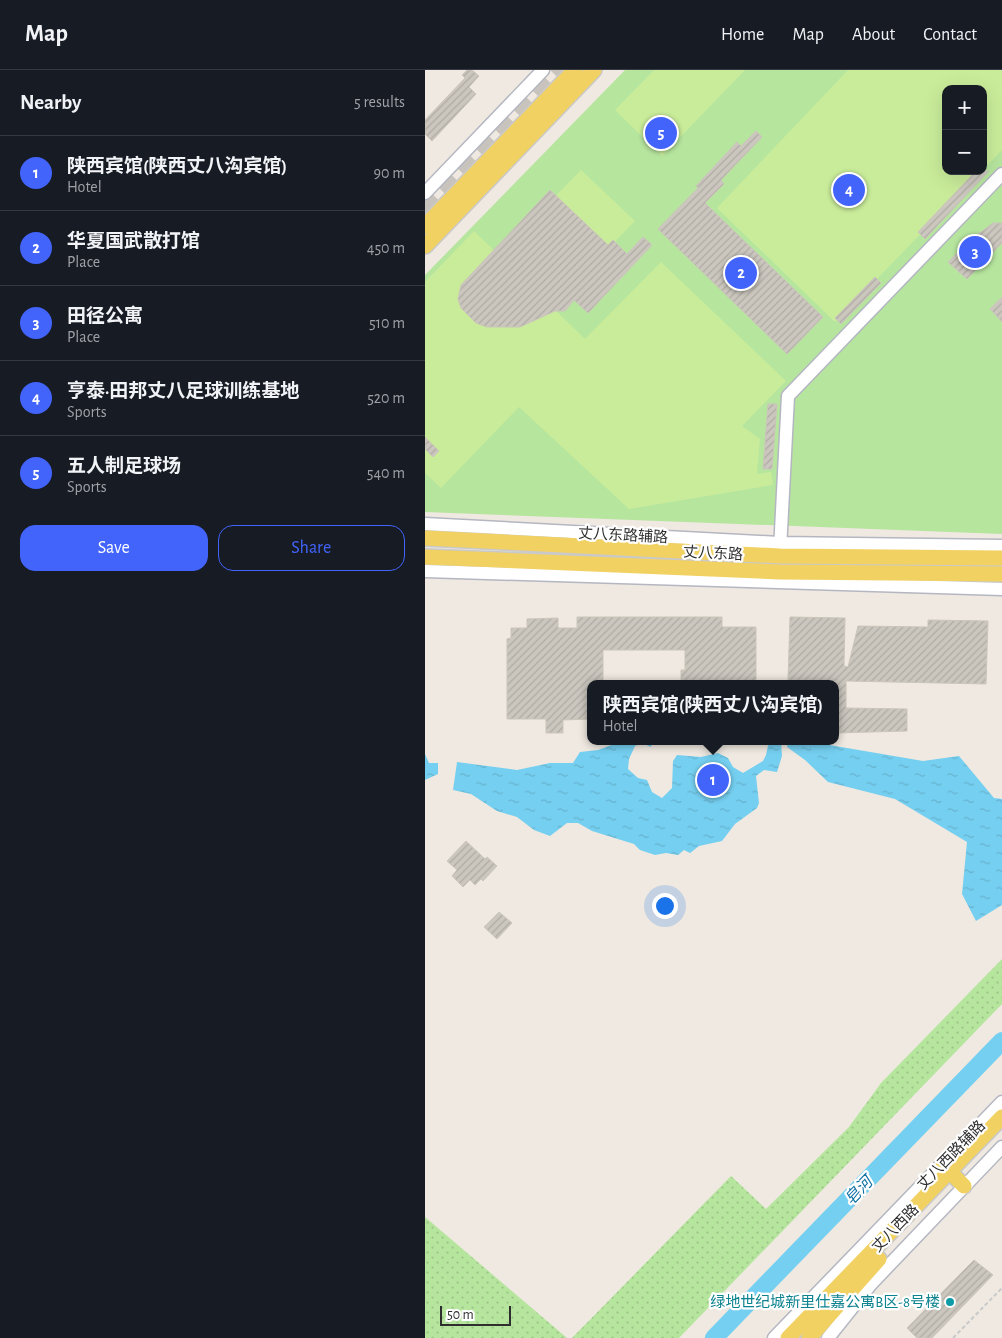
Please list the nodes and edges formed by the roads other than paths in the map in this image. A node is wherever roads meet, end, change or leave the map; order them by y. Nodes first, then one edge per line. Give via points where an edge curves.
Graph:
1 (575, 70) edge
2 (594, 70) edge
3 (536, 72) edge
4 (1002, 174) edge
5 (425, 193) edge
6 (425, 226) edge
7 (425, 246) edge
8 (425, 524) edge
9 (425, 538) edge
10 (1002, 546) edge
11 (780, 550) junction
12 (425, 557) edge
13 (1002, 558) edge
14 (425, 571) edge
15 (781, 572) junction
16 (1002, 574) edge
17 (1002, 589) edge
18 (1002, 1102) edge
19 (1002, 1117) edge
20 (1002, 1131) edge
21 (1002, 1147) edge
22 (953, 1175) junction
23 (774, 1338) edge
24 (788, 1338) edge
25 (809, 1338) edge
26 (828, 1338) edge

1 - 6 main road
2 - 7 main road
3 - 5 street
4 - 11 street via 788,396
8 - 11 street, 丈八东路辅路
9 - 11 main road, 丈八东路
10 - 11 street, 丈八东路辅路
11 - 13 main road, 丈八东路
11 - 15 street
12 - 15 main road, 丈八东路
14 - 17 street
15 - 16 main road, 丈八东路
18 - 22 street, 丈八西路辅路
19 - 22 main road, 丈八西路
20 - 22 main road, 丈八西路
21 - 22 street, 丈八西路辅路
22 - 23 street, 丈八西路辅路
22 - 24 main road, 丈八西路
22 - 25 main road, 丈八西路
22 - 26 street, 丈八西路辅路

